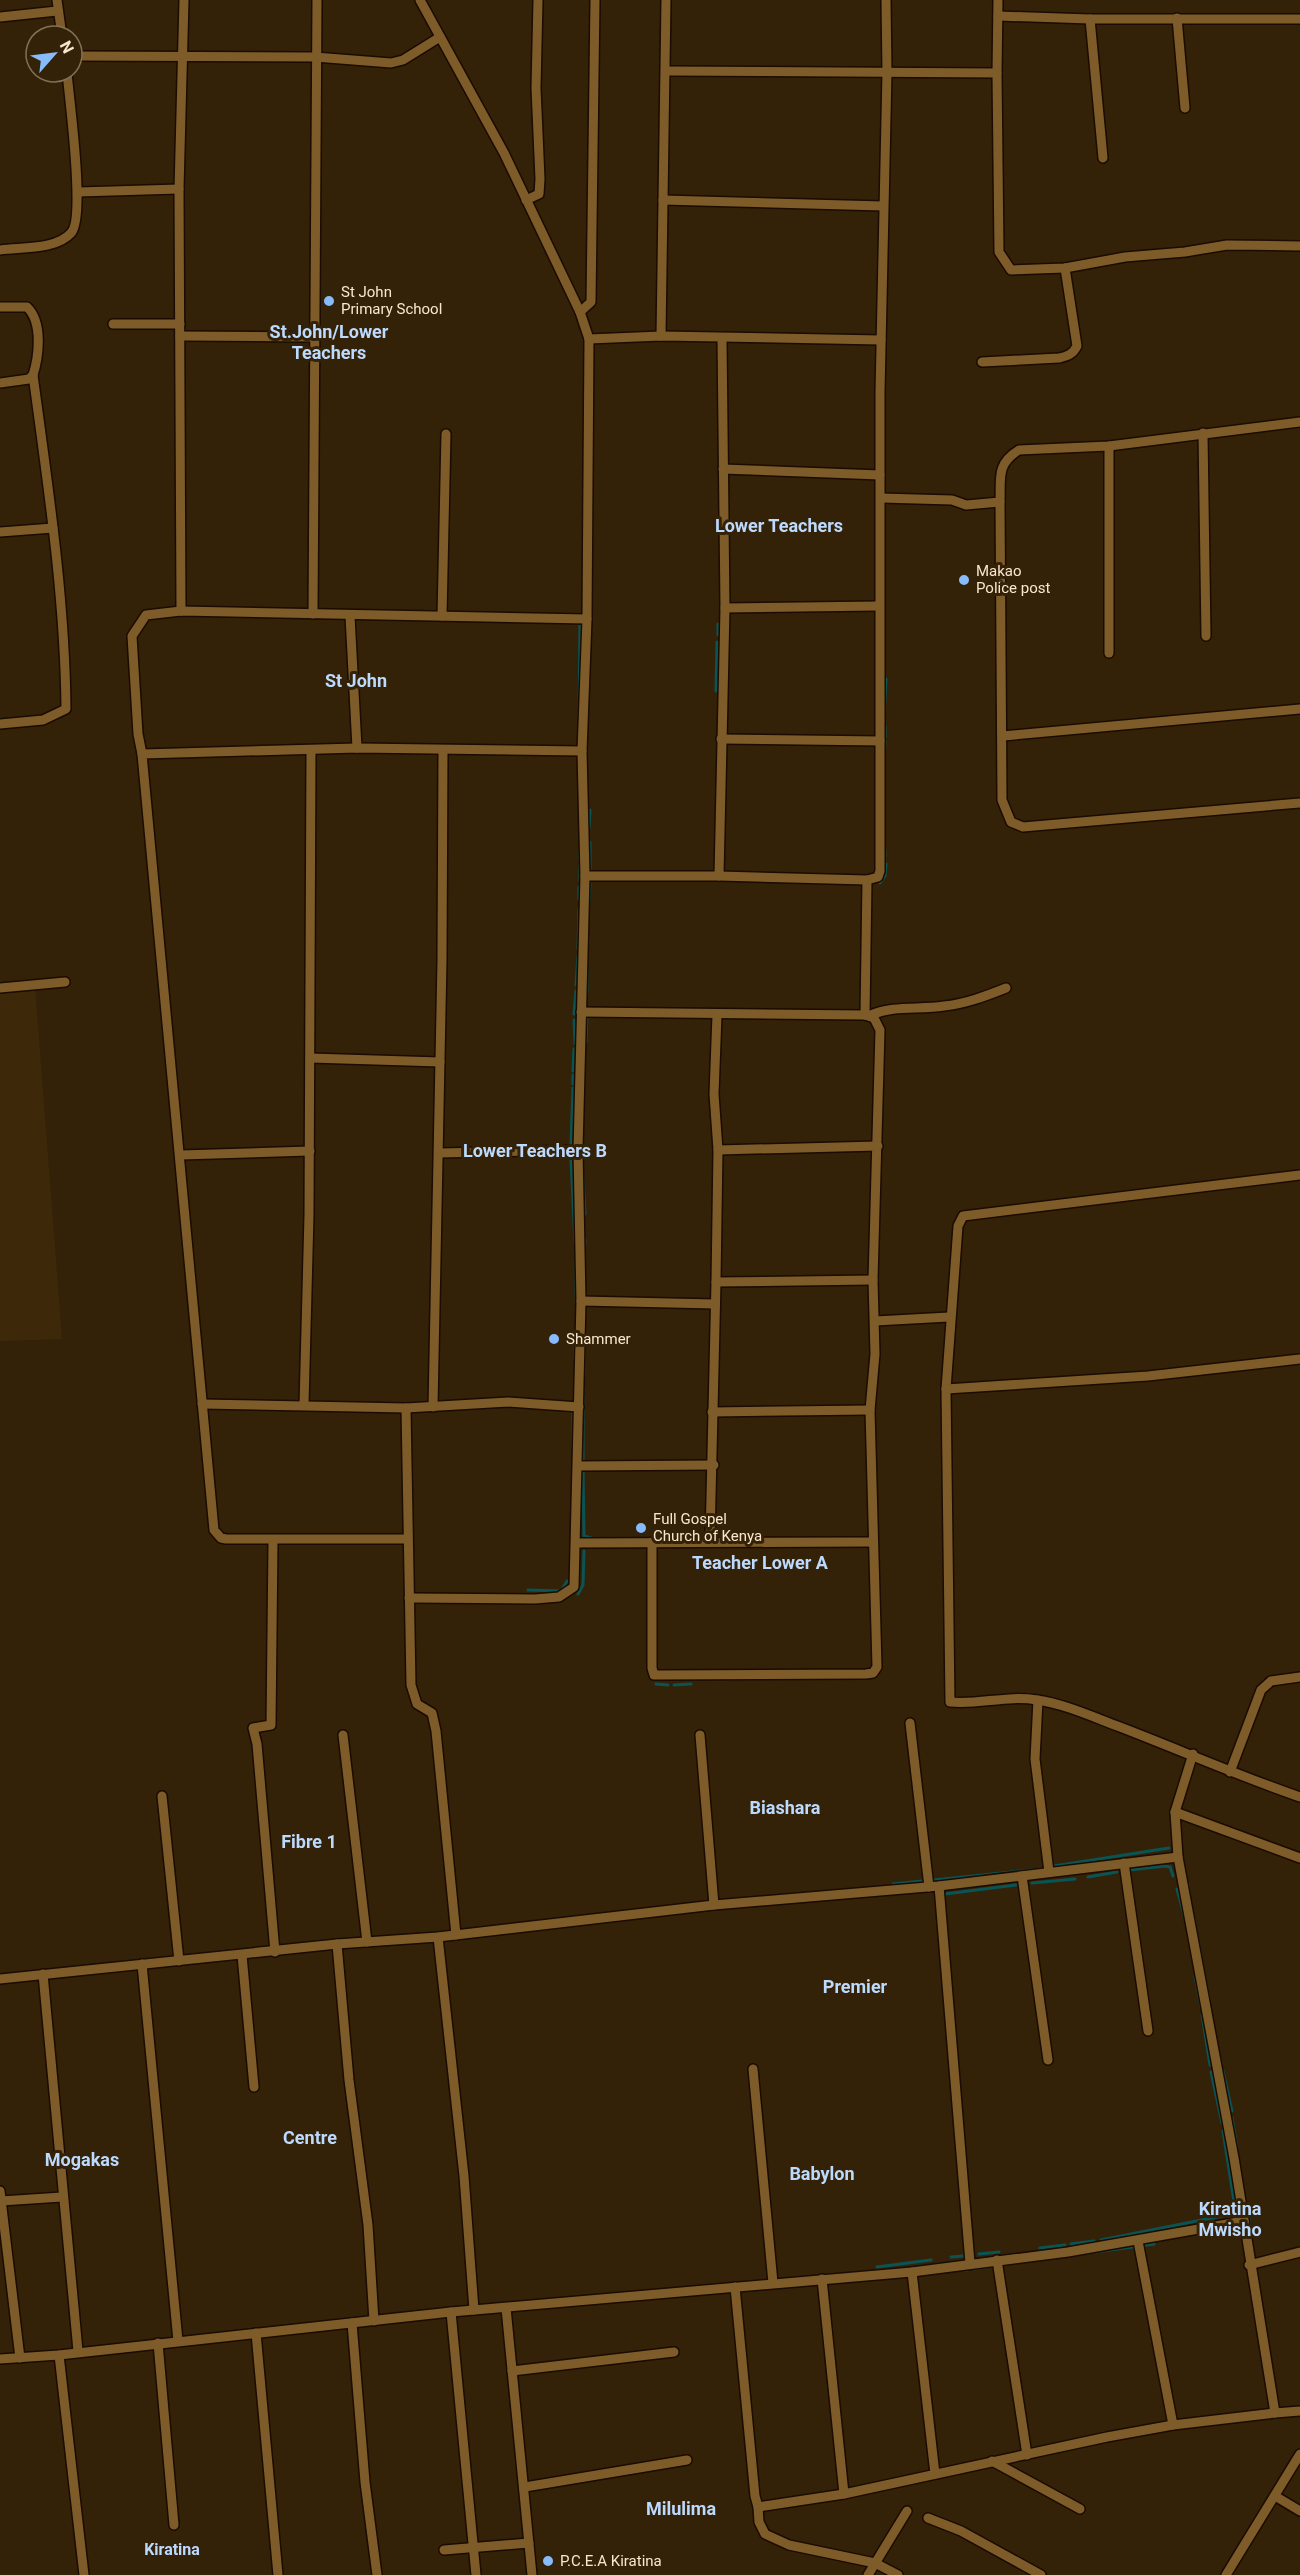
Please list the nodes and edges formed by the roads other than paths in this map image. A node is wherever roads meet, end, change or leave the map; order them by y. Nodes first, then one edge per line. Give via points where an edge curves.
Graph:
1 (57, 0) edge
2 (184, 0) edge
3 (317, 0) edge
4 (420, 0) edge
5 (538, 0) edge
6 (595, 0) edge
7 (666, 0) edge
8 (886, 0) edge
9 (998, 0) edge
10 (57, 11) junction
11 (998, 16) junction
12 (0, 17) edge
13 (1177, 18) junction
14 (1090, 19) junction
15 (1300, 19) edge
16 (60, 24) edge
17 (440, 37) junction
18 (183, 55) junction
19 (84, 56) edge
20 (315, 57) junction
21 (667, 71) junction
22 (887, 72) junction
23 (998, 73) junction
24 (68, 84) edge
25 (1185, 108) dead end
26 (1103, 158) dead end
27 (179, 189) junction
28 (78, 192) junction
29 (526, 200) junction
30 (663, 200) junction
31 (883, 206) junction
32 (1300, 246) edge
33 (0, 250) edge
34 (1065, 268) junction
35 (0, 307) edge
36 (580, 312) junction
37 (113, 324) dead end
38 (180, 324) junction
39 (180, 336) junction
40 (661, 336) junction
41 (313, 337) junction
42 (722, 338) junction
43 (589, 339) junction
44 (881, 340) junction
45 (982, 362) dead end
46 (33, 375) junction
47 (0, 383) edge
48 (1300, 422) edge
49 (1203, 433) junction
50 (446, 434) dead end
51 (1109, 446) junction
52 (723, 469) junction
53 (880, 476) junction
54 (881, 498) junction
55 (1000, 502) junction
56 (53, 528) junction
57 (0, 532) edge
58 (879, 606) junction
59 (725, 608) junction
60 (181, 611) junction
61 (313, 614) junction
62 (350, 616) junction
63 (442, 616) junction
64 (587, 618) junction
65 (1206, 636) dead end
66 (1109, 653) dead end
67 (1300, 710) edge
68 (0, 724) edge
69 (1004, 736) junction
70 (721, 739) junction
71 (880, 741) junction
72 (357, 748) junction
73 (443, 750) junction
74 (311, 751) junction
75 (582, 751) junction
76 (142, 754) junction
77 (1300, 803) edge
78 (585, 876) junction
79 (719, 876) junction
80 (867, 880) junction
81 (65, 982) dead end
82 (0, 988) edge
83 (1006, 988) dead end
84 (580, 1012) junction
85 (717, 1015) junction
86 (868, 1015) junction
87 (310, 1058) junction
88 (440, 1062) junction
89 (878, 1146) junction
90 (578, 1149) junction
91 (718, 1150) junction
92 (310, 1151) junction
93 (439, 1153) junction
94 (181, 1155) junction
95 (1300, 1175) edge
96 (873, 1280) junction
97 (716, 1282) junction
98 (581, 1300) junction
99 (715, 1304) junction
100 (949, 1317) junction
101 (875, 1321) junction
102 (1300, 1359) edge
103 (945, 1389) junction
104 (202, 1404) junction
105 (304, 1405) junction
106 (433, 1407) junction
107 (579, 1407) junction
108 (406, 1408) junction
109 (870, 1410) junction
110 (712, 1412) junction
111 (714, 1465) junction
112 (578, 1466) junction
113 (407, 1539) junction
114 (710, 1540) junction
115 (273, 1541) junction
116 (652, 1542) junction
117 (873, 1542) junction
118 (577, 1543) junction
119 (409, 1598) junction
120 (1300, 1677) edge
121 (1038, 1700) junction
122 (910, 1723) dead end
123 (343, 1735) dead end
124 (700, 1735) dead end
125 (1193, 1754) junction
126 (1230, 1772) junction
127 (162, 1796) dead end
128 (1300, 1797) edge
129 (1175, 1812) junction
130 (1178, 1857) junction
131 (1300, 1858) edge
132 (1124, 1863) junction
133 (1049, 1872) junction
134 (1022, 1875) junction
135 (934, 1886) junction
136 (714, 1905) junction
137 (456, 1935) junction
138 (438, 1937) junction
139 (367, 1942) junction
140 (337, 1944) junction
141 (275, 1952) junction
142 (242, 1955) junction
143 (179, 1961) junction
144 (142, 1964) junction
145 (43, 1974) junction
146 (0, 1979) edge
147 (1148, 2031) dead end
148 (1048, 2060) dead end
149 (753, 2068) dead end
150 (254, 2087) dead end
151 (1, 2196) edge
152 (62, 2197) junction
153 (1244, 2221) junction
154 (1138, 2241) junction
155 (1300, 2252) edge
156 (997, 2260) junction
157 (970, 2263) junction
158 (1249, 2265) junction
159 (912, 2272) junction
160 (822, 2279) junction
161 (773, 2283) junction
162 (735, 2287) junction
163 (506, 2308) junction
164 (474, 2310) junction
165 (451, 2312) junction
166 (374, 2321) junction
167 (352, 2323) junction
168 (255, 2333) junction
169 (178, 2341) junction
170 (158, 2343) junction
171 (78, 2352) junction
172 (674, 2352) dead end
173 (59, 2355) junction
174 (20, 2358) junction
175 (0, 2359) edge
176 (512, 2371) junction
177 (1300, 2411) edge
178 (1275, 2414) junction
179 (1173, 2426) junction
180 (1300, 2454) edge
181 (1027, 2455) junction
182 (687, 2460) dead end
183 (992, 2461) junction
184 (935, 2474) junction
185 (525, 2487) junction
186 (844, 2494) junction
187 (1275, 2496) junction
188 (758, 2507) junction
189 (1080, 2509) dead end
190 (907, 2511) dead end
191 (1300, 2511) edge
192 (928, 2518) dead end
193 (174, 2525) dead end
194 (529, 2543) junction
195 (474, 2549) junction
196 (444, 2550) dead end
197 (875, 2564) junction
198 (84, 2575) edge
199 (278, 2575) edge
200 (376, 2575) edge
201 (476, 2575) edge
202 (532, 2575) edge
203 (868, 2575) edge
204 (898, 2575) edge
205 (1041, 2575) edge
206 (1226, 2575) edge

1 - 10 street
2 - 18 street
3 - 20 street
4 - 17 street
5 - 29 street via 540,179 539,194
6 - 36 street via 591,302
7 - 21 street
8 - 22 street
9 - 11 street
10 - 12 street
10 - 16 street
11 - 14 street
11 - 23 street
13 - 14 street
13 - 15 street
13 - 25 street
14 - 26 street
17 - 20 street via 391,63
17 - 29 street
18 - 19 street
18 - 20 street
18 - 27 street
20 - 41 street
21 - 22 street
21 - 30 street
22 - 23 street
22 - 31 street
23 - 34 street via 999,252 1011,270
24 - 28 street
27 - 28 street
27 - 38 street
28 - 33 street via 77,225 71,235 49,244
29 - 36 street
30 - 31 street
30 - 40 street
31 - 44 street
32 - 34 street via 1227,245 1125,256
34 - 45 street via 1077,346 1074,351 1059,358
35 - 46 street via 27,308 33,314 37,328
36 - 43 street
37 - 38 street
38 - 39 street
39 - 41 street
39 - 60 street
40 - 42 street
40 - 43 street
41 - 61 street
42 - 44 street
42 - 52 street
43 - 64 street
44 - 53 street
46 - 47 street
46 - 56 street
48 - 49 street
49 - 51 street
49 - 65 street
50 - 63 street
51 - 55 street via 1019,450 1006,458
51 - 66 street
52 - 53 street
52 - 59 street
53 - 54 street
54 - 55 street via 952,500 966,505
54 - 58 street
55 - 69 street
56 - 57 street
56 - 68 street via 66,709 43,720
58 - 59 street
58 - 71 street
59 - 70 street
60 - 61 street
60 - 76 street via 146,615 132,636
61 - 62 street
62 - 63 street
62 - 72 street
63 - 64 street
64 - 75 street
67 - 69 street
69 - 77 street via 1002,800 1011,822 1023,826
70 - 71 street
70 - 79 street
71 - 80 street via 880,871 878,877
72 - 73 street
72 - 74 street
73 - 75 street
73 - 88 street
74 - 76 street
74 - 87 street
75 - 78 street
76 - 94 street
78 - 79 street
78 - 84 street
79 - 80 street
80 - 86 street
81 - 82 street
83 - 86 street via 943,1006 908,1007
84 - 85 street
84 - 90 street
85 - 86 street
85 - 91 street via 714,1094
86 - 89 street via 880,1030
87 - 88 street
87 - 92 street
88 - 93 street
89 - 91 street
89 - 96 street
90 - 93 street
90 - 98 street
91 - 97 street
92 - 94 street
92 - 105 street
93 - 106 street
94 - 104 street
95 - 100 street via 963,1216 958,1226
96 - 97 street
96 - 101 street
97 - 99 street
98 - 99 street
98 - 107 street
99 - 110 street
100 - 101 street
100 - 103 street
101 - 109 street
102 - 103 street via 1148,1376
103 - 121 street via 948,1697 950,1702 961,1704 1016,1697
104 - 105 street
104 - 115 street via 210,1502 217,1535
105 - 108 street
106 - 107 street via 508,1402
106 - 108 street
107 - 112 street
108 - 113 street
109 - 110 street
109 - 117 street
110 - 111 street
111 - 112 street
111 - 114 street
112 - 118 street
113 - 115 street
113 - 119 street
114 - 116 street
114 - 117 street
115 - 141 street via 271,1725 253,1728
116 - 117 street via 652,1668 654,1675 672,1677 873,1673 877,1667
116 - 118 street
118 - 119 street via 574,1587 559,1597
119 - 137 street via 411,1685 417,1704 432,1713 436,1731
120 - 126 street via 1270,1682 1261,1690
121 - 125 street
121 - 133 street via 1035,1759
122 - 135 street
123 - 139 street
124 - 136 street
125 - 126 street
125 - 129 street
126 - 128 street
127 - 143 street
129 - 130 street
129 - 131 street
130 - 132 street
130 - 153 street
132 - 133 street
132 - 147 street
133 - 134 street
134 - 135 street
134 - 148 street
135 - 136 street
135 - 157 street
136 - 137 street
137 - 138 street
138 - 139 street
138 - 164 street
139 - 140 street
140 - 141 street
140 - 166 street via 368,2225
141 - 142 street
142 - 143 street
142 - 150 street
143 - 144 street
144 - 145 street
144 - 169 street
145 - 146 street
145 - 152 street
149 - 161 street
151 - 152 street
151 - 174 street
152 - 171 street
153 - 154 street
153 - 158 street
154 - 156 street
154 - 179 street
155 - 158 street
156 - 157 street
156 - 181 street
157 - 159 street
158 - 178 street
159 - 160 street
159 - 184 street
160 - 161 street
160 - 186 street
161 - 162 street
162 - 163 street
162 - 188 street
163 - 164 street
163 - 176 street
164 - 165 street
165 - 166 street
165 - 195 street
166 - 167 street
167 - 168 street
167 - 200 street
168 - 169 street
168 - 199 street
169 - 170 street
170 - 171 street
170 - 193 street
171 - 173 street
172 - 176 street
173 - 174 street
173 - 198 street
174 - 175 street
176 - 185 street
177 - 178 street
178 - 179 street
179 - 181 street
180 - 187 street
181 - 183 street
182 - 185 street
183 - 184 street
183 - 189 street
184 - 186 street
185 - 194 street
186 - 188 street
187 - 191 street
187 - 206 street
188 - 197 street via 765,2534 789,2545
190 - 197 street
192 - 205 street via 962,2531
194 - 195 street
194 - 202 street
195 - 196 street
195 - 201 street
197 - 203 street
197 - 204 street

